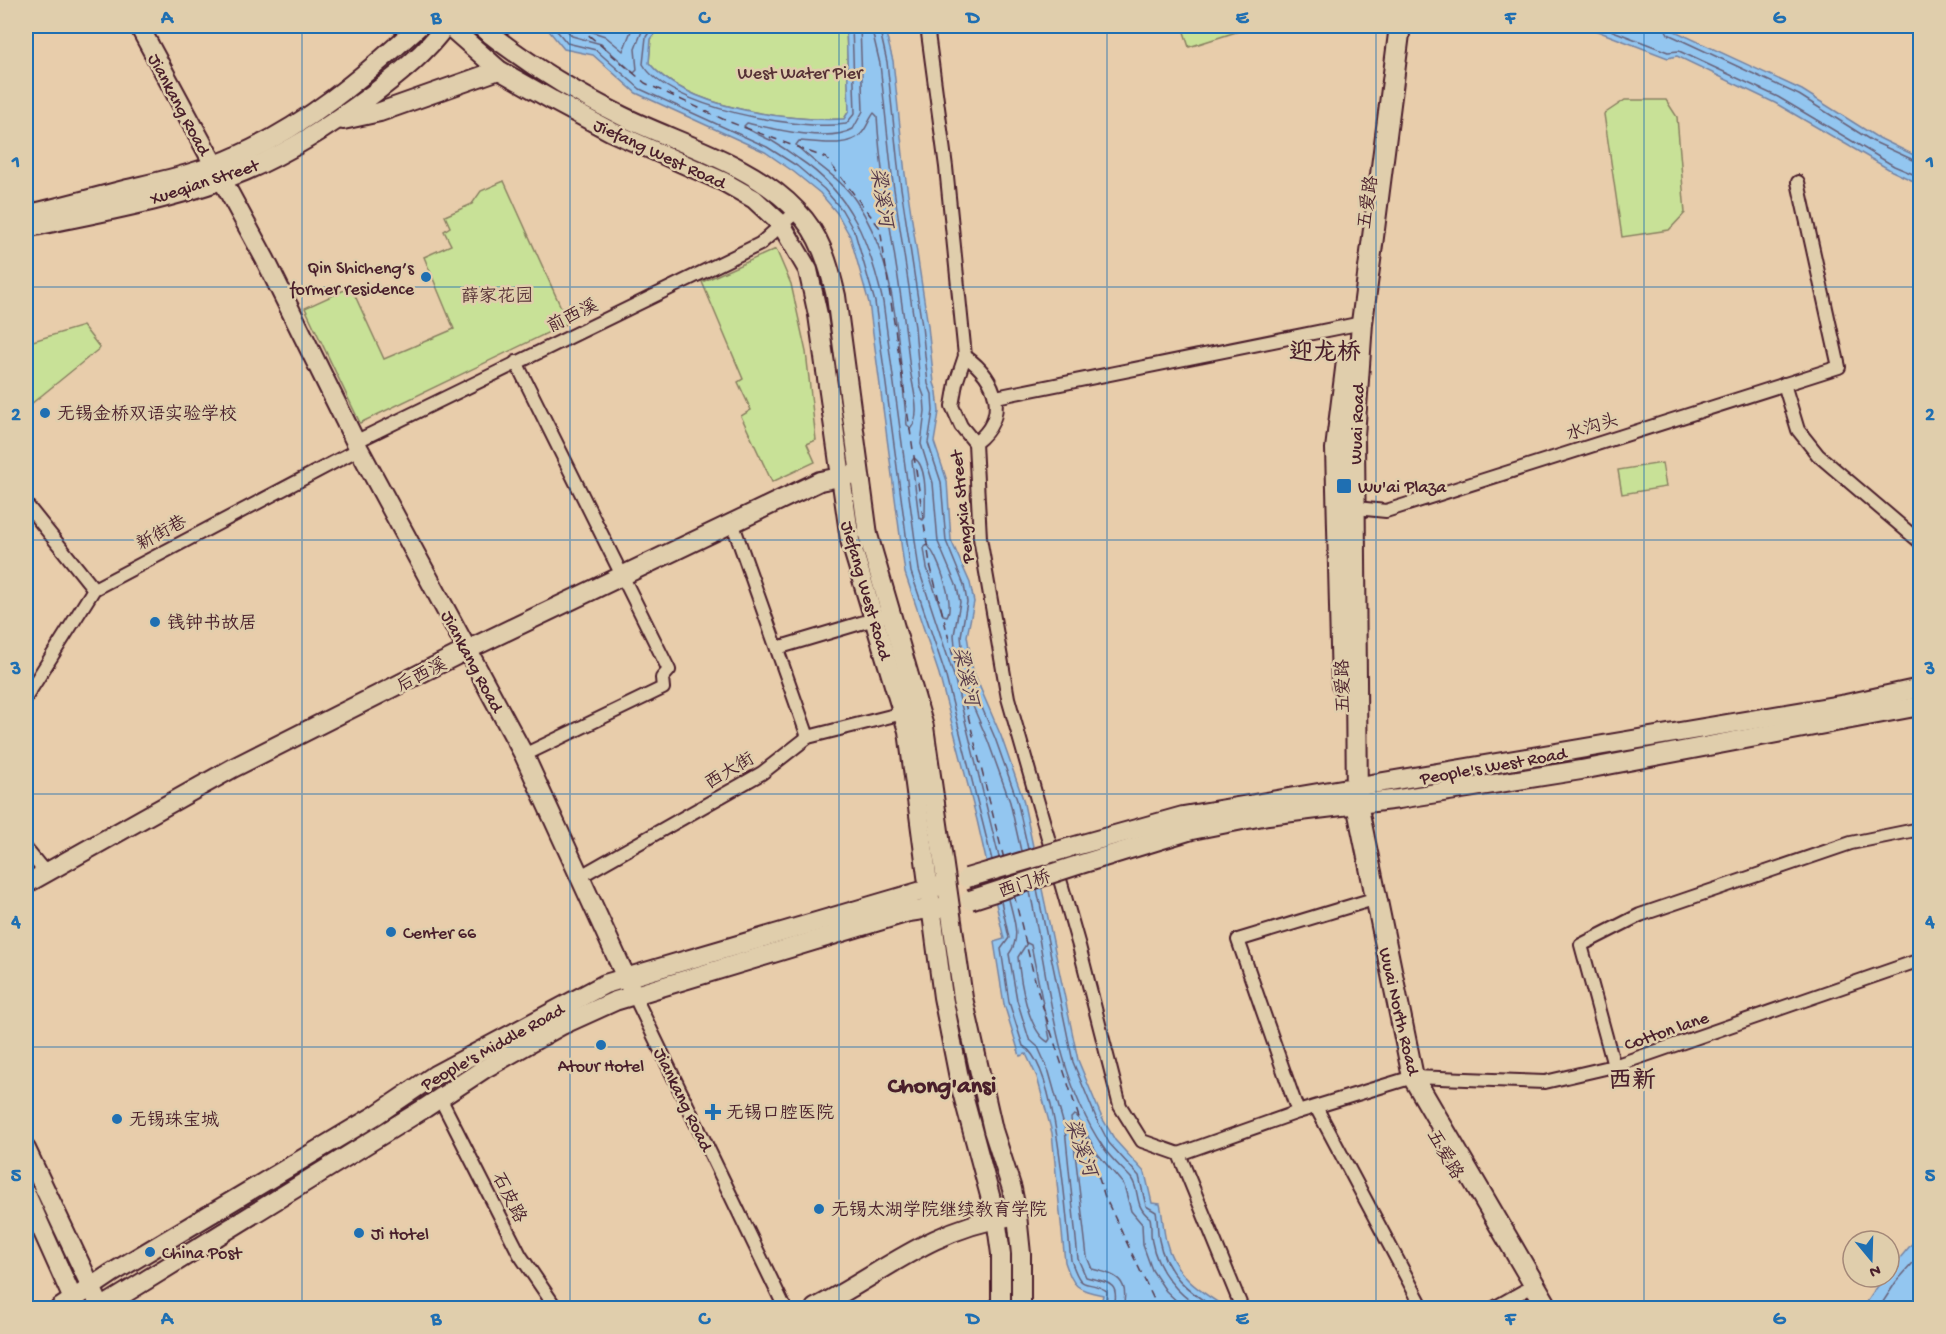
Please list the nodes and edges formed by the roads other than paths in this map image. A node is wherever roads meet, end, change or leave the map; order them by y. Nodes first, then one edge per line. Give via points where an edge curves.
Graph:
1 (139, 26) edge
2 (419, 26) edge
3 (447, 26) edge
4 (480, 26) edge
5 (927, 26) edge
6 (1391, 26) edge
7 (1400, 26) edge
8 (499, 70) junction
9 (338, 121) junction
10 (217, 172) junction
11 (1798, 182) dead end
12 (797, 211) junction
13 (26, 215) edge
14 (781, 225) junction
15 (26, 228) edge
16 (1356, 324) junction
17 (965, 356) junction
18 (516, 362) junction
19 (1784, 384) junction
20 (996, 397) junction
21 (975, 443) junction
22 (357, 446) junction
23 (859, 473) junction
24 (840, 476) junction
25 (26, 504) edge
26 (1356, 508) junction
27 (732, 522) junction
28 (1920, 542) edge
29 (621, 576) junction
30 (94, 589) junction
31 (883, 617) junction
32 (777, 648) junction
33 (467, 650) junction
34 (1920, 688) edge
35 (26, 697) edge
36 (1920, 706) edge
37 (903, 713) junction
38 (808, 737) junction
39 (524, 755) junction
40 (1351, 797) junction
41 (1920, 829) edge
42 (1068, 848) joint
43 (26, 849) edge
44 (1078, 865) joint
45 (45, 872) junction
46 (579, 877) junction
47 (967, 878) joint
48 (26, 884) edge
49 (937, 887) junction
50 (970, 900) joint
51 (1367, 901) junction
52 (940, 907) junction
53 (1920, 960) edge
54 (626, 978) junction
55 (634, 995) junction
56 (1614, 1066) junction
57 (1408, 1078) junction
58 (440, 1098) junction
59 (1316, 1107) junction
60 (1298, 1112) junction
61 (26, 1149) edge
62 (1179, 1154) junction
63 (26, 1194) edge
64 (1017, 1215) junction
65 (996, 1218) junction
66 (91, 1287) junction
67 (1524, 1291) junction
68 (70, 1306) edge
69 (101, 1308) edge
70 (556, 1308) edge
71 (785, 1308) edge
72 (815, 1308) edge
73 (1001, 1308) edge
74 (1021, 1308) edge
75 (1242, 1308) edge
76 (1423, 1308) edge
77 (1494, 1308) edge
78 (1534, 1308) edge
79 (1548, 1308) edge

1 - 10 main road, Jiankang Road
2 - 10 main road, Xueqian Street via 367,73 292,128
3 - 8 main road, Jiefang West Road
3 - 9 main road, Xueqian Street via 393,80
4 - 12 main road, Jiefang West Road via 516,55 558,80 765,184
5 - 17 street, Pengxia Street
6 - 16 main road, 五爱路
7 - 16 main road, Wuai Road
8 - 9 main road via 380,112
8 - 14 main road, Jiefang West Road via 612,132 724,182 754,199
9 - 10 main road, Xueqian Street via 244,171
10 - 13 main road, Xueqian Street via 182,176
10 - 15 main road, Xueqian Street via 117,208
10 - 22 main road, Jiankang Road via 265,259
11 - 19 street, 水沟头 via 1839,367
12 - 14 street, 前西溪
12 - 23 main road, Jiefang West Road via 816,236 829,266
14 - 18 street, 前西溪 via 759,244
14 - 24 main road, Jiefang West Road via 808,270 813,288
16 - 20 street
16 - 26 main road, Wuai Road
16 - 40 main road, 五爱路 via 1336,449
17 - 20 street via 983,371
17 - 21 street, Pengxia Street via 952,406
18 - 22 street, 前西溪
18 - 29 street
19 - 26 street, 水沟头 via 1386,511
19 - 28 street via 1798,430 1818,455
20 - 21 street via 992,422
21 - 62 street, Pengxia Street via 980,538 1008,698 1120,1106 1142,1141
22 - 30 street, 新街巷
22 - 33 main road, Jiankang Road
23 - 24 main road, 后西溪
23 - 31 main road, Jiefang West Road
24 - 27 main road, 后西溪 via 820,481
24 - 31 main road, Jiefang West Road via 850,540
25 - 30 street
26 - 40 main road, Wuai Road
27 - 29 main road, 后西溪
27 - 32 street
29 - 33 main road, 后西溪
29 - 39 street via 669,670 662,678 663,688
30 - 35 street, 新街巷
31 - 32 street
31 - 37 main road, Jiefang West Road
31 - 49 main road, Jiefang West Road via 924,728
32 - 38 street
33 - 39 main road, Jiankang Road
33 - 45 main road, 后西溪 via 234,768
34 - 40 main road, People's West Road
36 - 40 main road, People's West Road via 1581,770
37 - 38 street, 西大街
37 - 49 main road, Jiefang West Road
38 - 46 street, 西大街 via 762,773
39 - 46 main road, Jiankang Road
40 - 42 main road, People's West Road via 1183,816
40 - 44 main road, People's West Road via 1192,830
40 - 51 main road, 五爱路
40 - 57 main road, Wuai North Road
41 - 56 street via 1839,847 1640,915 1581,945
42 - 47 main road, 西门桥, bridge
43 - 45 street
44 - 50 main road, 西门桥, bridge
45 - 48 main road, 后西溪
46 - 54 main road, Jiankang Road
47 - 49 main road, People's Middle Road
49 - 52 main road, Jiefang West Road
49 - 54 main road, People's Middle Road
50 - 52 main road, People's Middle Road
51 - 57 main road, 五爱路
51 - 60 street via 1238,940
52 - 55 main road, People's Middle Road via 909,912
52 - 64 main road, Jiefang West Road
52 - 65 main road, Jiefang West Road via 943,997 961,1088
53 - 56 street, Cotton lane
54 - 55 main road, Jiankang Road
54 - 66 main road, People's Middle Road via 605,984 435,1075 376,1115
55 - 58 main road, People's Middle Road via 562,1025
55 - 71 street, Jiankang Road
56 - 57 street, Cotton lane via 1545,1082
57 - 59 street, Cotton lane
57 - 67 main road, 五爱路
57 - 79 main road, Wuai North Road
58 - 69 main road, People's Middle Road
58 - 70 street, 石皮路 via 520,1256
59 - 60 street, Cotton lane
59 - 76 street
60 - 62 street, Cotton lane
61 - 66 main road
62 - 75 street
63 - 68 main road
64 - 65 main road
64 - 74 main road, Jiefang West Road
65 - 72 main road via 974,1222 938,1237
65 - 73 main road, Jiefang West Road
66 - 68 main road, People's Middle Road
66 - 69 main road
67 - 77 street
67 - 78 main road, 五爱路

